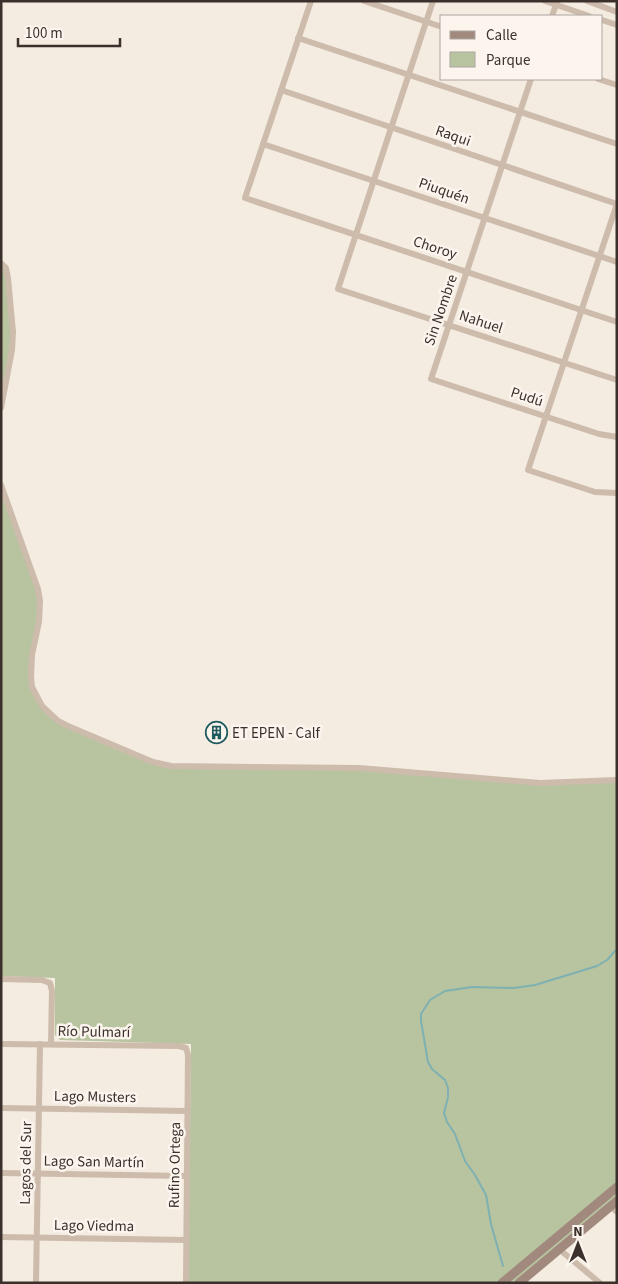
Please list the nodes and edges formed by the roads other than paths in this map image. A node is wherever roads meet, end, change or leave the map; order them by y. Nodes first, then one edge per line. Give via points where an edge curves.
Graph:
1 (311, 1) edge
2 (364, 1) edge
3 (433, 1) edge
4 (545, 1) edge
5 (587, 1) edge
6 (557, 3) edge
7 (617, 12) edge
8 (552, 15) edge
9 (587, 15) edge
10 (603, 20) edge
11 (426, 22) junction
12 (440, 26) edge
13 (617, 26) edge
14 (298, 38) junction
15 (408, 75) junction
16 (531, 80) edge
17 (601, 80) edge
18 (617, 85) edge
19 (281, 90) junction
20 (520, 112) junction
21 (391, 128) junction
22 (263, 144) junction
23 (617, 144) edge
24 (502, 166) junction
25 (373, 181) junction
26 (617, 204) edge
27 (485, 218) junction
28 (355, 235) junction
29 (600, 256) junction
30 (617, 262) edge
31 (1, 263) edge
32 (467, 272) junction
33 (582, 310) junction
34 (617, 322) edge
35 (449, 325) junction
36 (564, 362) junction
37 (431, 379) joint
38 (617, 380) edge
39 (1, 408) edge
40 (546, 417) junction
41 (617, 437) edge
42 (1, 485) edge
43 (617, 493) edge
44 (617, 780) edge
45 (1, 979) edge
46 (1, 1044) edge
47 (40, 1044) junction
48 (51, 1044) junction
49 (186, 1048) joint
50 (1, 1108) edge
51 (39, 1108) junction
52 (188, 1111) junction
53 (1, 1173) edge
54 (38, 1173) junction
55 (187, 1176) junction
56 (617, 1187) edge
57 (615, 1206) edge
58 (1, 1237) edge
59 (37, 1238) junction
60 (186, 1240) junction
61 (559, 1249) junction
62 (36, 1283) edge
63 (186, 1283) edge
64 (502, 1283) edge
65 (520, 1283) edge
66 (600, 1283) edge

1 - 14 street
2 - 11 street
3 - 11 street
4 - 6 street
5 - 7 street
6 - 8 street
6 - 9 street
10 - 13 street
11 - 12 street
11 - 15 street
14 - 15 street
14 - 19 street
15 - 20 street
15 - 21 street
16 - 20 street, Sin Nombre
17 - 18 street
19 - 21 street, Raqui
19 - 22 street
20 - 23 street
20 - 24 street, Sin Nombre
21 - 24 street, Raqui
21 - 25 street
22 - 25 street, Piuquén
22 - 28 street, Choroy via 245,198
24 - 26 street, Raqui
24 - 27 street, Sin Nombre
25 - 27 street, Piuquén
25 - 28 street
26 - 29 street
27 - 29 street, Piuquén
27 - 32 street, Sin Nombre
28 - 32 street, Choroy
28 - 35 street, Nahuel via 338,289
29 - 30 street, Piuquén
29 - 33 street
31 - 39 street via 8,278 12,332 12,350
32 - 33 street, Choroy
32 - 35 street, Sin Nombre
33 - 34 street, Choroy
33 - 36 street
35 - 36 street, Nahuel
35 - 37 street, Sin Nombre
36 - 38 street, Nahuel
36 - 40 street
37 - 40 street, Pudú
40 - 41 street, Pudú
40 - 43 street via 528,470 596,492
42 - 44 street via 38,589 40,612 31,660 32,687 49,714 68,726 153,762 171,766 359,768 546,784
45 - 48 street via 50,983
46 - 47 street, Río Pulmarí
47 - 48 street, Río Pulmarí
47 - 51 street, Lagos del Sur
48 - 49 street, Río Pulmarí
49 - 52 street, Rufino Ortega
50 - 51 street, Lago Musters
51 - 52 street, Lago Musters
51 - 54 street, Lagos del Sur
52 - 55 street, Rufino Ortega
53 - 54 street, Lago San Martín
54 - 55 street, Lago San Martín
54 - 59 street, Lagos del Sur
55 - 60 street, Rufino Ortega
56 - 64 main road
57 - 61 main road
58 - 59 street, Lago Viedma
59 - 60 street, Lago Viedma
59 - 62 street, Lagos del Sur
60 - 63 street, Rufino Ortega
61 - 65 main road
61 - 66 street

